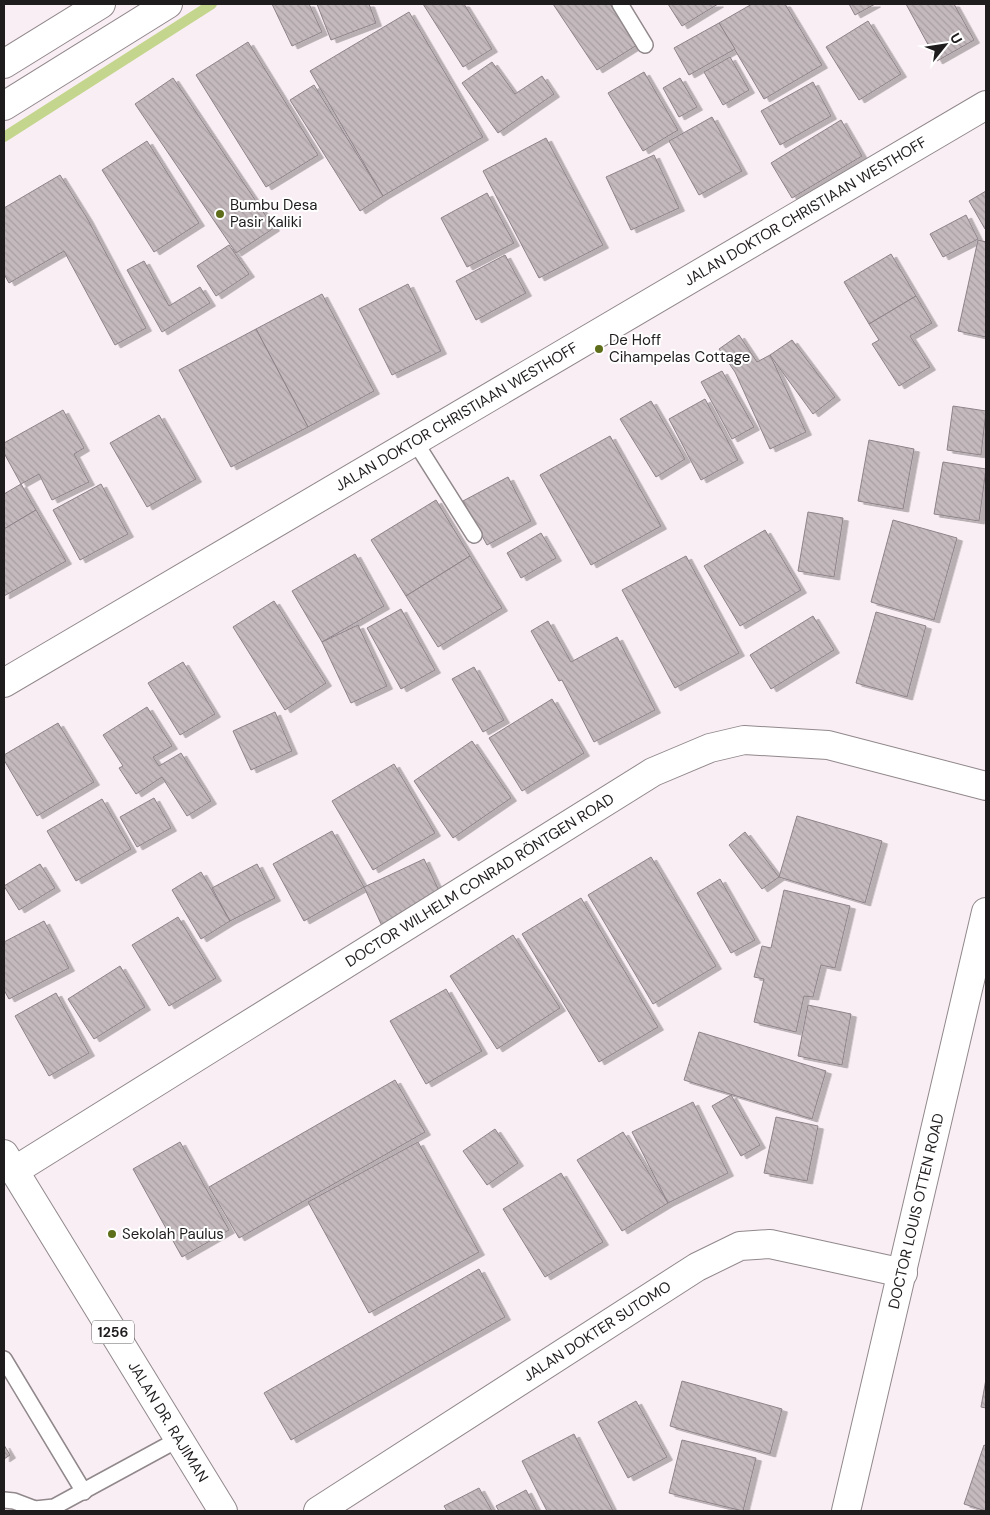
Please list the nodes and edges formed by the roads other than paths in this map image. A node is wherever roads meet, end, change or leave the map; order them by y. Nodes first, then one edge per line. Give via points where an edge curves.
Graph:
1 (101, 4) edge
2 (168, 4) edge
3 (620, 4) edge
4 (645, 45) dead end
5 (4, 64) edge
6 (986, 105) edge
7 (4, 106) edge
8 (414, 440) junction
9 (474, 535) dead end
10 (4, 683) edge
11 (986, 786) edge
12 (986, 912) edge
13 (9, 1162) edge
14 (904, 1273) junction
15 (4, 1359) edge
16 (178, 1439) junction
17 (84, 1492) junction
18 (13, 1504) edge
19 (223, 1511) edge
20 (318, 1511) edge
21 (846, 1511) edge

1 - 5 main road
2 - 7 main road
3 - 4 lane
6 - 8 main road, JALAN DOKTOR CHRISTIAAN WESTHOFF
8 - 9 lane
8 - 10 main road, JALAN DOKTOR CHRISTIAAN WESTHOFF
11 - 13 main road, DOCTOR WILHELM CONRAD RÖNTGEN ROAD via 828,745 744,740 710,748 653,772
12 - 14 main road, DOCTOR LOUIS OTTEN ROAD
13 - 16 main road, JALAN DR. RAJIMAN / 1256
14 - 20 main road, JALAN DOKTER SUTOMO via 770,1244 740,1246 698,1267
14 - 21 main road, DOCTOR LOUIS OTTEN ROAD
15 - 17 lane
16 - 17 lane
16 - 19 main road, JALAN DR. RAJIMAN / 1256
17 - 18 lane via 54,1507 35,1509

